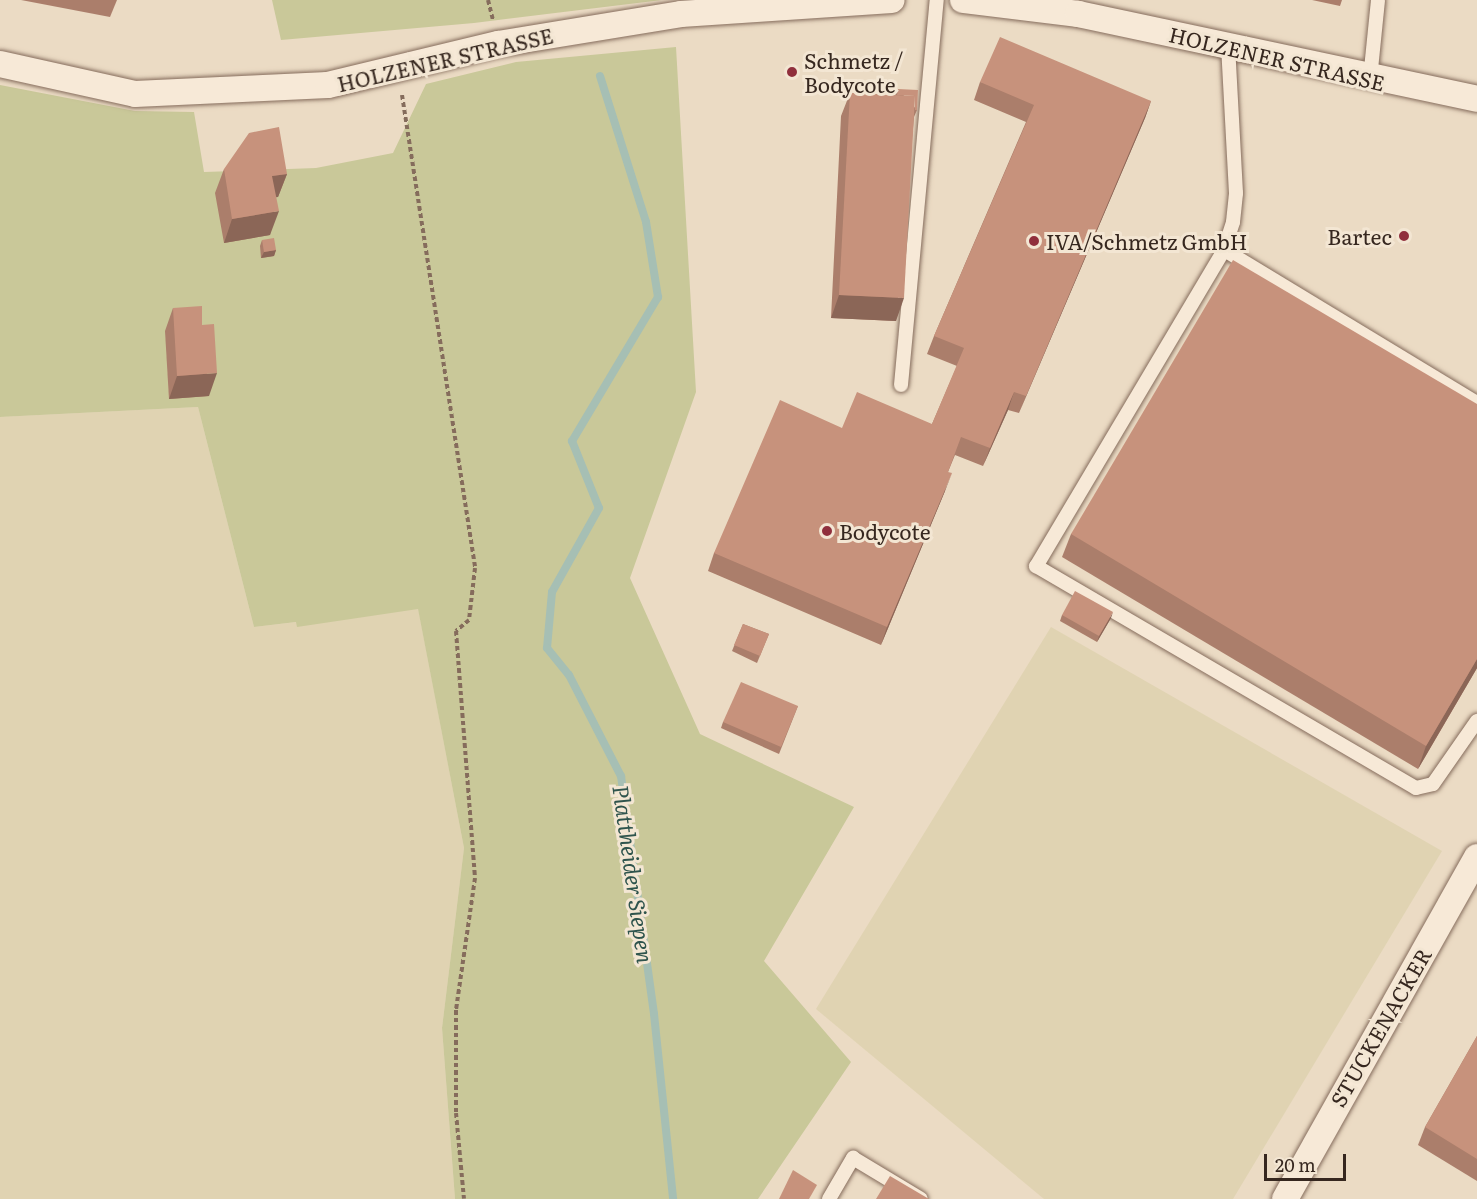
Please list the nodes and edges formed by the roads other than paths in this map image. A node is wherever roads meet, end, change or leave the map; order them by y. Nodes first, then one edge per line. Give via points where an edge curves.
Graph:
1 (892, 0) edge
2 (938, 0) edge
3 (963, 0) edge
4 (1378, 0) edge
5 (1077, 7) edge
6 (1228, 46) junction
7 (0, 64) edge
8 (1370, 79) junction
9 (1477, 99) edge
10 (1224, 250) junction
11 (901, 385) dead end
12 (1477, 403) edge
13 (1477, 721) edge
14 (1477, 857) edge
15 (829, 1199) edge
16 (921, 1199) edge
17 (1286, 1199) edge

1 - 7 street, HOLZENER STRASSE via 681,14 498,44 327,86 135,94
2 - 11 lane
3 - 5 street, HOLZENER STRASSE
4 - 8 lane
5 - 6 street, HOLZENER STRASSE
6 - 8 street, HOLZENER STRASSE
6 - 10 lane via 1236,193 1233,222
8 - 9 street, HOLZENER STRASSE
10 - 12 lane
10 - 13 lane via 1036,566 1416,788 1433,784
14 - 17 street, STUCKENACKER
15 - 16 lane via 853,1158

